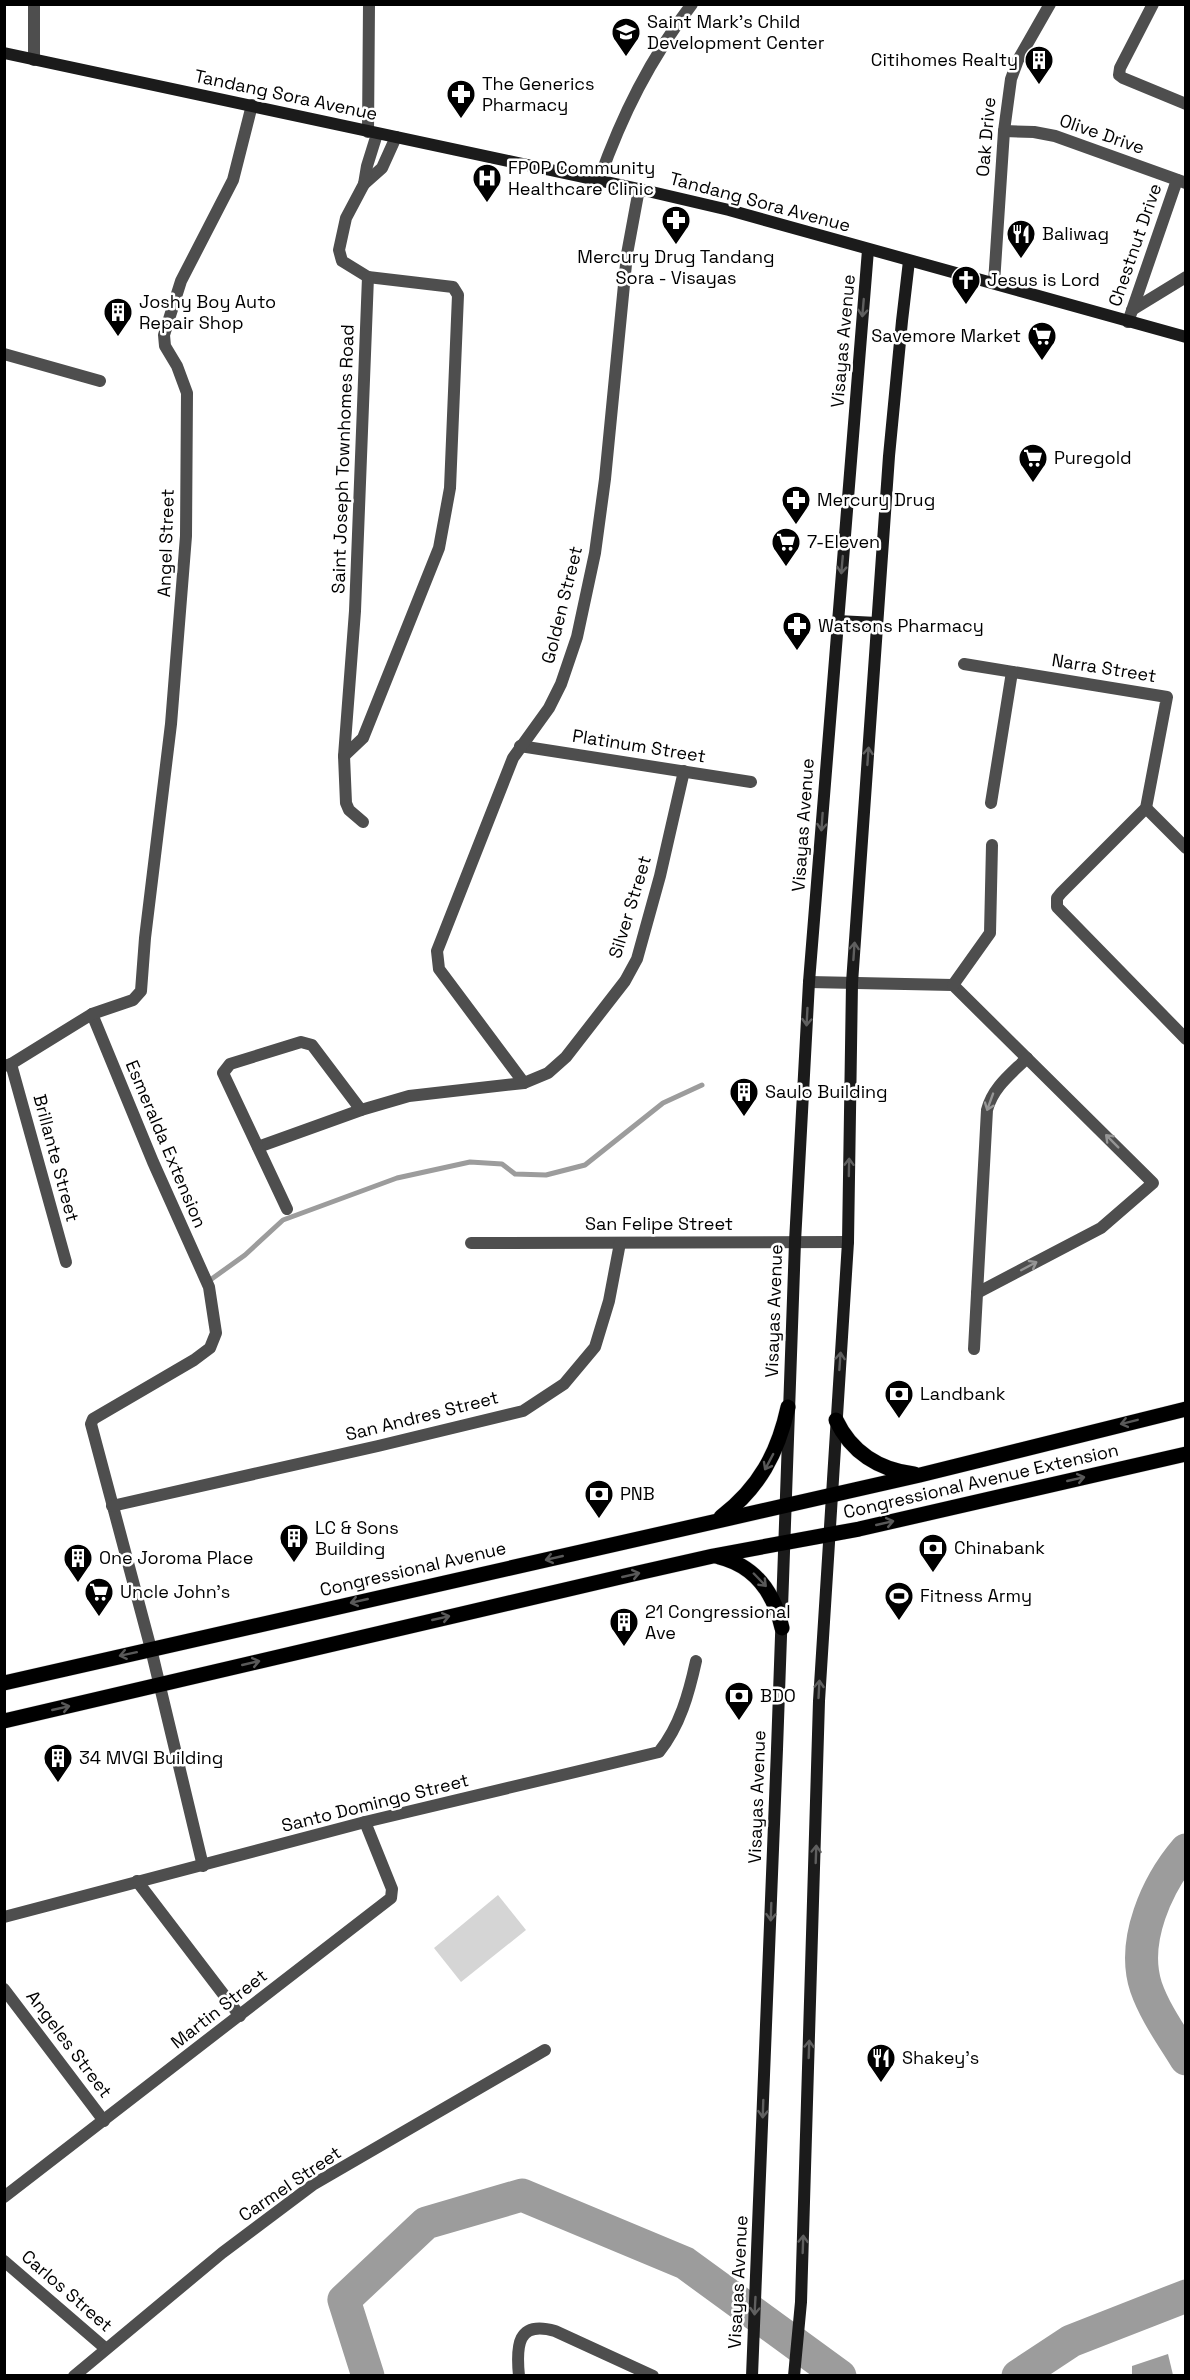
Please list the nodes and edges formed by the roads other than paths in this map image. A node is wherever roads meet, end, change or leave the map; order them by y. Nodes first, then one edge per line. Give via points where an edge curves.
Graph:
1 (34, 4) edge
2 (369, 4) edge
3 (692, 4) edge
4 (1050, 4) edge
5 (1153, 4) edge
6 (4, 53) edge
7 (34, 60) junction
8 (1185, 104) edge
9 (252, 105) junction
10 (1004, 131) junction
11 (372, 133) junction
12 (396, 137) junction
13 (599, 180) junction
14 (1181, 181) edge
15 (364, 184) junction
16 (639, 189) junction
17 (868, 250) junction
18 (909, 261) junction
19 (1185, 276) edge
20 (368, 277) junction
21 (994, 283) junction
22 (1130, 316) junction
23 (1185, 337) edge
24 (4, 354) edge
25 (100, 381) dead end
26 (837, 621) junction
27 (877, 622) junction
28 (964, 664) dead end
29 (1012, 672) junction
30 (520, 746) junction
31 (344, 756) junction
32 (684, 771) junction
33 (752, 782) dead end
34 (991, 803) dead end
35 (1146, 808) junction
36 (363, 822) dead end
37 (992, 845) dead end
38 (1185, 848) edge
39 (809, 982) junction
40 (852, 983) junction
41 (953, 985) junction
42 (92, 1014) junction
43 (1185, 1039) edge
44 (1027, 1058) junction
45 (8, 1065) edge
46 (524, 1083) junction
47 (361, 1110) junction
48 (258, 1147) junction
49 (286, 1209) dead end
50 (795, 1242) junction
51 (848, 1242) junction
52 (471, 1243) dead end
53 (620, 1243) junction
54 (66, 1262) dead end
55 (977, 1293) junction
56 (974, 1349) dead end
57 (788, 1407) junction
58 (1185, 1408) edge
59 (836, 1420) junction
60 (1185, 1454) edge
61 (920, 1475) junction
62 (831, 1494) junction
63 (786, 1505) junction
64 (112, 1506) junction
65 (713, 1522) junction
66 (828, 1535) junction
67 (785, 1544) junction
68 (713, 1557) junction
69 (782, 1628) junction
70 (151, 1649) junction
71 (696, 1661) dead end
72 (4, 1683) edge
73 (159, 1685) junction
74 (4, 1721) edge
75 (365, 1822) junction
76 (203, 1866) junction
77 (137, 1881) junction
78 (4, 1917) edge
79 (4, 1989) edge
80 (240, 2016) junction
81 (545, 2050) dead end
82 (104, 2121) junction
83 (4, 2197) edge
84 (4, 2260) edge
85 (105, 2348) junction
86 (795, 2369) edge
87 (74, 2376) edge
88 (519, 2376) edge
89 (653, 2376) edge
90 (752, 2376) edge

1 - 7 street
2 - 11 street
3 - 13 street via 638,85
4 - 10 street, Oak Drive via 1011,79
5 - 8 street via 1119,68 1119,75
6 - 7 main road, Tandang Sora Avenue
7 - 9 main road, Tandang Sora Avenue
9 - 11 main road, Tandang Sora Avenue
9 - 42 street, Angel Street via 233,180 181,280 164,334 165,346 187,393 186,536 171,724 142,987 133,1000
10 - 14 street, Olive Drive via 1054,136
10 - 21 street, Oak Drive
11 - 12 main road, Tandang Sora Avenue
11 - 15 street
12 - 13 main road, Tandang Sora Avenue
12 - 15 street via 382,168
13 - 16 main road, Tandang Sora Avenue
14 - 22 street, Chestnut Drive
15 - 20 street via 346,218 339,250 342,261
16 - 17 main road, Tandang Sora Avenue
16 - 30 street, Golden Street via 627,254 595,553 577,637 561,684 549,708
17 - 18 main road, Tandang Sora Avenue
17 -> 26 main road, Visayas Avenue
18 - 21 main road, Tandang Sora Avenue
18 - 27 main road
19 - 22 street
20 - 31 street, Saint Joseph Townhomes Road via 355,611
20 - 31 street via 456,289 450,488 439,548 363,738
21 - 22 main road, Tandang Sora Avenue
22 - 23 main road, Tandang Sora Avenue
24 - 25 street
26 - 27 main road
26 -> 39 main road, Visayas Avenue
40 -> 27 main road
28 - 29 street, Narra Street
29 - 34 street
29 - 35 street, Narra Street via 1167,697
30 - 32 street, Platinum Street
30 - 46 street, Golden Street via 436,951 439,969
31 - 36 street, Saint Joseph Townhomes Road via 346,803
32 - 33 street, Platinum Street
32 - 46 street, Silver Street via 637,959 625,981 566,1057 548,1072
35 - 38 street
35 - 43 street via 1061,893 1058,907
37 - 41 street via 990,933
39 - 40 street
39 -> 50 main road, Visayas Avenue
40 - 41 street
51 -> 40 main road
41 - 44 street
42 - 45 street
42 - 64 street, Esmeralda Extension via 209,1287 216,1333 210,1348 194,1360 93,1419 91,1424
44 -> 55 street via 990,1097 987,1110
55 -> 44 street via 1101,1228 1154,1183
45 - 54 street, Brillante Street
46 - 47 street, Silver Street via 409,1096
47 - 48 street, Silver Street
47 - 48 street via 312,1045 301,1042 230,1064 223,1073
48 - 49 street
50 - 51 street, San Felipe Street
50 - 53 street, San Felipe Street
50 - 57 main road, Visayas Avenue
59 -> 51 main road
52 - 53 street, San Felipe Street
53 - 64 street, San Andres Street via 596,1347 564,1384 523,1411
55 - 56 street
57 - 63 main road, Visayas Avenue
57 -> 65 main road via 778,1443 761,1477 738,1504
58 -> 61 main road, Congressional Avenue Extension
59 - 61 main road via 849,1441 869,1459 894,1470
59 - 62 main road
66 -> 60 main road, Congressional Avenue Extension
61 - 62 main road, Congressional Avenue Extension
62 - 63 main road, Congressional Avenue
62 - 66 main road
63 - 65 main road, Congressional Avenue
63 - 67 main road, Visayas Avenue
64 - 70 street
65 -> 70 main road, Congressional Avenue
66 - 67 main road, Congressional Avenue Extension
86 -> 66 main road via 801,2302 818,1712
67 - 68 main road
67 - 69 main road, Visayas Avenue
68 -> 69 main road via 743,1566 762,1582 776,1606
73 -> 68 main road
69 -> 90 main road, Visayas Avenue
70 -> 72 main road, Congressional Avenue
70 - 73 street
71 - 75 street, Santo Domingo Street via 690,1691 674,1730 659,1752
74 -> 73 main road
73 - 76 street
75 - 76 street, Santo Domingo Street
75 - 80 street, Martin Street via 392,1889 391,1898
76 - 77 street, Santo Domingo Street
77 - 78 street, Santo Domingo Street
77 - 80 street
79 - 82 street, Angeles Street
80 - 82 street, Martin Street
81 - 85 street, Carmel Street via 314,2184
82 - 83 street, Martin Street
84 - 85 street, Carlos Street
85 - 87 street, Carmel Street
88 - 89 street via 518,2346 525,2333 539,2327

